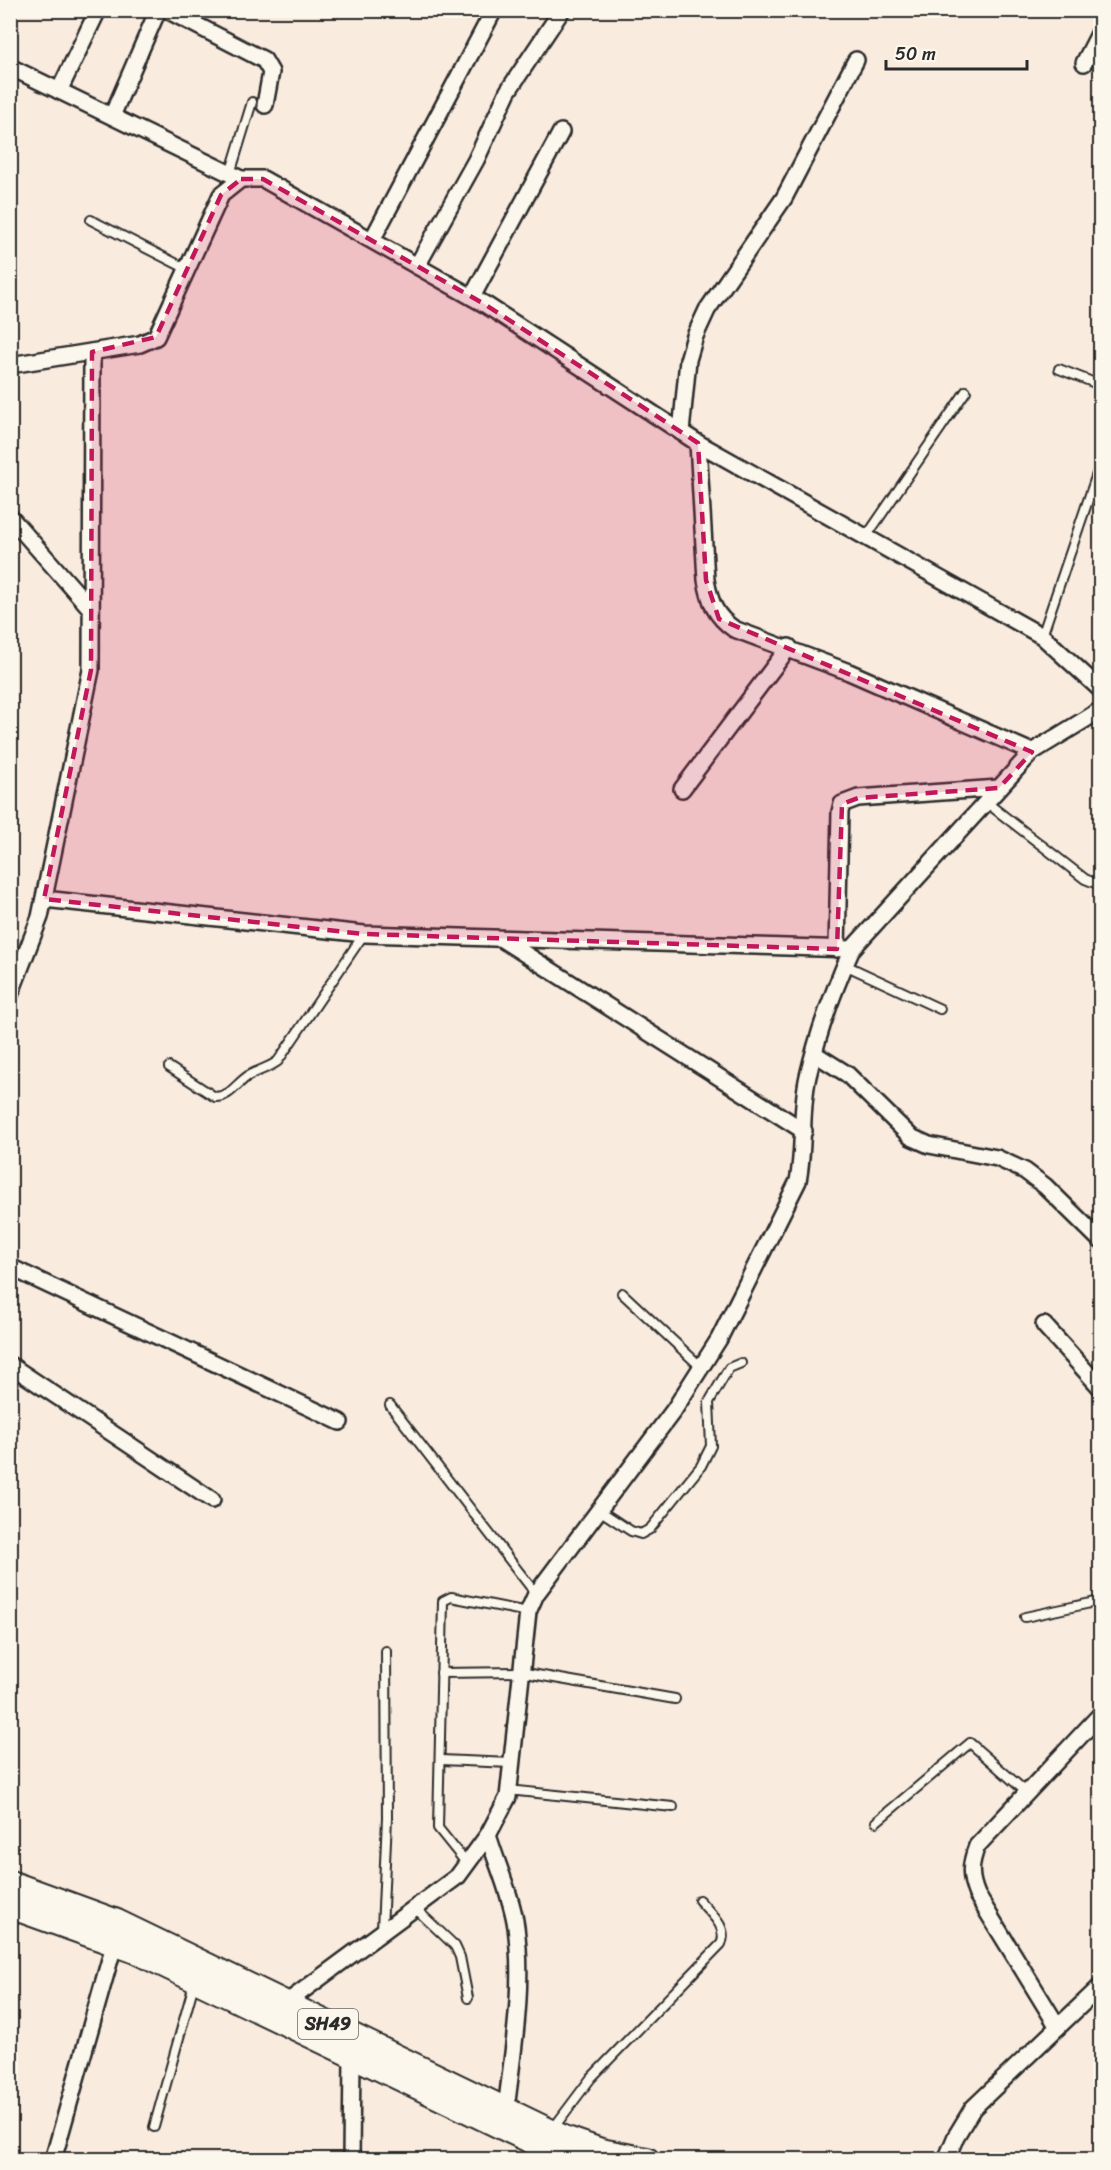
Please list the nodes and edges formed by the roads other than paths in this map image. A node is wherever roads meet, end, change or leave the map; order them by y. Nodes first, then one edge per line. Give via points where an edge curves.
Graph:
1 (98, 10) edge
2 (158, 10) edge
3 (167, 10) edge
4 (494, 10) edge
5 (562, 10) edge
6 (1101, 32) edge
7 (856, 60) dead end
8 (1084, 63) dead end
9 (10, 67) edge
10 (59, 91) junction
11 (259, 103) joint
12 (112, 116) junction
13 (561, 132) dead end
14 (235, 176) junction
15 (91, 220) dead end
16 (372, 240) junction
17 (417, 266) junction
18 (187, 269) junction
19 (472, 297) junction
20 (92, 352) junction
21 (10, 364) edge
22 (1059, 369) dead end
23 (1101, 385) edge
24 (966, 391) dead end
25 (681, 432) junction
26 (698, 443) junction
27 (1101, 465) edge
28 (10, 517) edge
29 (866, 537) junction
30 (92, 609) junction
31 (1042, 636) junction
32 (789, 647) junction
33 (1101, 689) edge
34 (1100, 706) edge
35 (1032, 752) junction
36 (999, 788) junction
37 (682, 789) dead end
38 (986, 802) junction
39 (1101, 885) edge
40 (44, 899) junction
41 (364, 934) junction
42 (501, 939) junction
43 (845, 949) junction
44 (845, 965) junction
45 (10, 996) edge
46 (940, 1009) dead end
47 (815, 1054) junction
48 (169, 1067) dead end
49 (804, 1131) junction
50 (1101, 1240) edge
51 (10, 1267) edge
52 (622, 1293) dead end
53 (1044, 1324) dead end
54 (741, 1364) dead end
55 (10, 1365) edge
56 (701, 1367) junction
57 (1101, 1387) edge
58 (390, 1405) dead end
59 (340, 1422) dead end
60 (212, 1500) dead end
61 (600, 1510) junction
62 (536, 1594) junction
63 (1101, 1601) edge
64 (528, 1612) junction
65 (1025, 1617) dead end
66 (386, 1651) dead end
67 (520, 1672) junction
68 (441, 1673) junction
69 (675, 1699) dead end
70 (1101, 1715) edge
71 (441, 1760) junction
72 (511, 1763) junction
73 (508, 1790) junction
74 (1026, 1792) junction
75 (673, 1807) dead end
76 (876, 1822) dead end
77 (488, 1835) junction
78 (467, 1864) junction
79 (10, 1883) edge
80 (699, 1900) dead end
81 (10, 1906) edge
82 (416, 1909) junction
83 (382, 1930) junction
84 (118, 1934) junction
85 (195, 1980) junction
86 (1101, 1987) edge
87 (468, 1998) dead end
88 (286, 2004) junction
89 (1058, 2027) junction
90 (352, 2056) junction
91 (506, 2110) junction
92 (154, 2127) dead end
93 (551, 2131) junction
94 (53, 2160) edge
95 (351, 2160) edge
96 (571, 2160) edge
97 (647, 2160) edge
98 (946, 2160) edge

1 - 10 street
2 - 12 street
3 - 11 street via 264,60 271,72
4 - 16 street
5 - 17 street via 508,91 476,160
6 - 8 street
7 - 25 street via 784,198 707,310 688,360
9 - 10 street
10 - 12 street
11 - 14 lane
12 - 14 street
13 - 19 street
14 - 16 street via 263,179
14 - 18 street via 221,195
15 - 18 lane
16 - 17 street
17 - 19 street
18 - 20 street via 156,337 140,344
19 - 25 street
20 - 21 street
20 - 30 street
22 - 23 lane
24 - 29 lane
25 - 26 street
26 - 29 street
26 - 32 street via 709,598 719,619
27 - 31 lane
28 - 30 street
29 - 31 street
30 - 40 street via 91,670
31 - 33 street
32 - 35 street
32 - 37 street
34 - 35 street
35 - 36 street
36 - 38 street
36 - 43 street via 858,798 842,804
38 - 39 lane via 1085,879
38 - 43 street
40 - 41 street
40 - 45 street
41 - 42 street
41 - 48 lane via 278,1061 270,1067 250,1075 222,1097
42 - 43 street
42 - 49 street
43 - 44 street
44 - 46 lane
44 - 47 street
47 - 49 street via 808,1077
47 - 50 street via 847,1074 911,1137 929,1145 998,1158 1024,1170
49 - 56 street via 798,1181
51 - 59 street
52 - 56 lane
53 - 57 street
54 - 61 lane via 729,1368 709,1402 711,1446 701,1466 650,1529 641,1534 631,1531
55 - 60 street
56 - 61 street
58 - 62 lane
61 - 62 street
62 - 64 street
63 - 65 lane
64 - 67 street
64 - 68 lane via 446,1598
66 - 83 lane via 387,1818
67 - 68 lane
67 - 69 lane
67 - 72 street
68 - 71 lane
70 - 74 street
71 - 72 lane
71 - 78 lane via 438,1828
72 - 73 street
73 - 75 lane
73 - 77 street
74 - 76 lane via 970,1743
74 - 89 street via 977,1846 970,1863 971,1880
77 - 78 street
77 - 91 street via 516,1926 516,2025
78 - 82 street via 458,1876
79 - 84 main road, SH49
80 - 93 lane via 722,1927 721,1944 591,2078
81 - 84 main road, SH49
82 - 83 street
82 - 87 lane via 455,1946
83 - 88 street
84 - 85 main road, SH49
84 - 88 main road, SH49
84 - 94 street
85 - 90 main road, SH49
85 - 92 lane
86 - 89 street
88 - 91 main road, SH49
89 - 98 street via 973,2108
90 - 95 street
90 - 96 main road, SH49
91 - 93 main road, SH49
93 - 97 main road, SH49 via 601,2151

